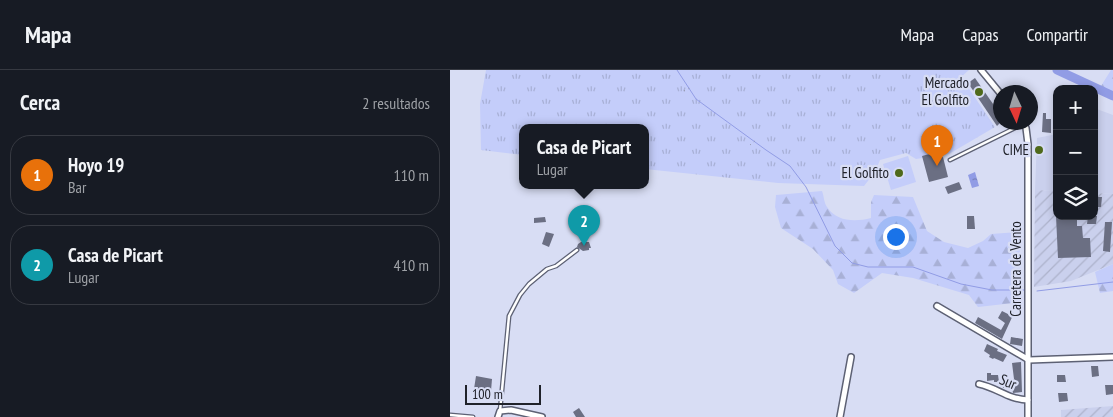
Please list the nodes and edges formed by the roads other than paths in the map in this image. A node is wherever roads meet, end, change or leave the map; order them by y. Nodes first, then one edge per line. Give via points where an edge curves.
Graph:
1 (981, 70) edge
2 (993, 85) edge
3 (1009, 130) edge
4 (1025, 130) edge
5 (950, 160) dead end
6 (577, 250) dead end
7 (937, 306) dead end
8 (851, 357) dead end
9 (1113, 357) edge
10 (1029, 360) junction
11 (979, 384) dead end
12 (1028, 400) junction
13 (500, 411) junction
14 (450, 415) edge
15 (473, 417) edge
16 (498, 417) edge
17 (542, 417) edge
18 (840, 417) edge
19 (1028, 417) edge

1 - 2 street
3 - 5 lane
4 - 10 street, Carretera de Vento via 1028,144
6 - 13 lane via 529,284 509,316
7 - 10 street
8 - 18 street
9 - 10 street
10 - 12 street, Carretera de Vento
11 - 12 street, Sur via 1016,399
12 - 19 street, Carretera de Vento
13 - 16 street
13 - 17 street via 511,410
14 - 15 lane

